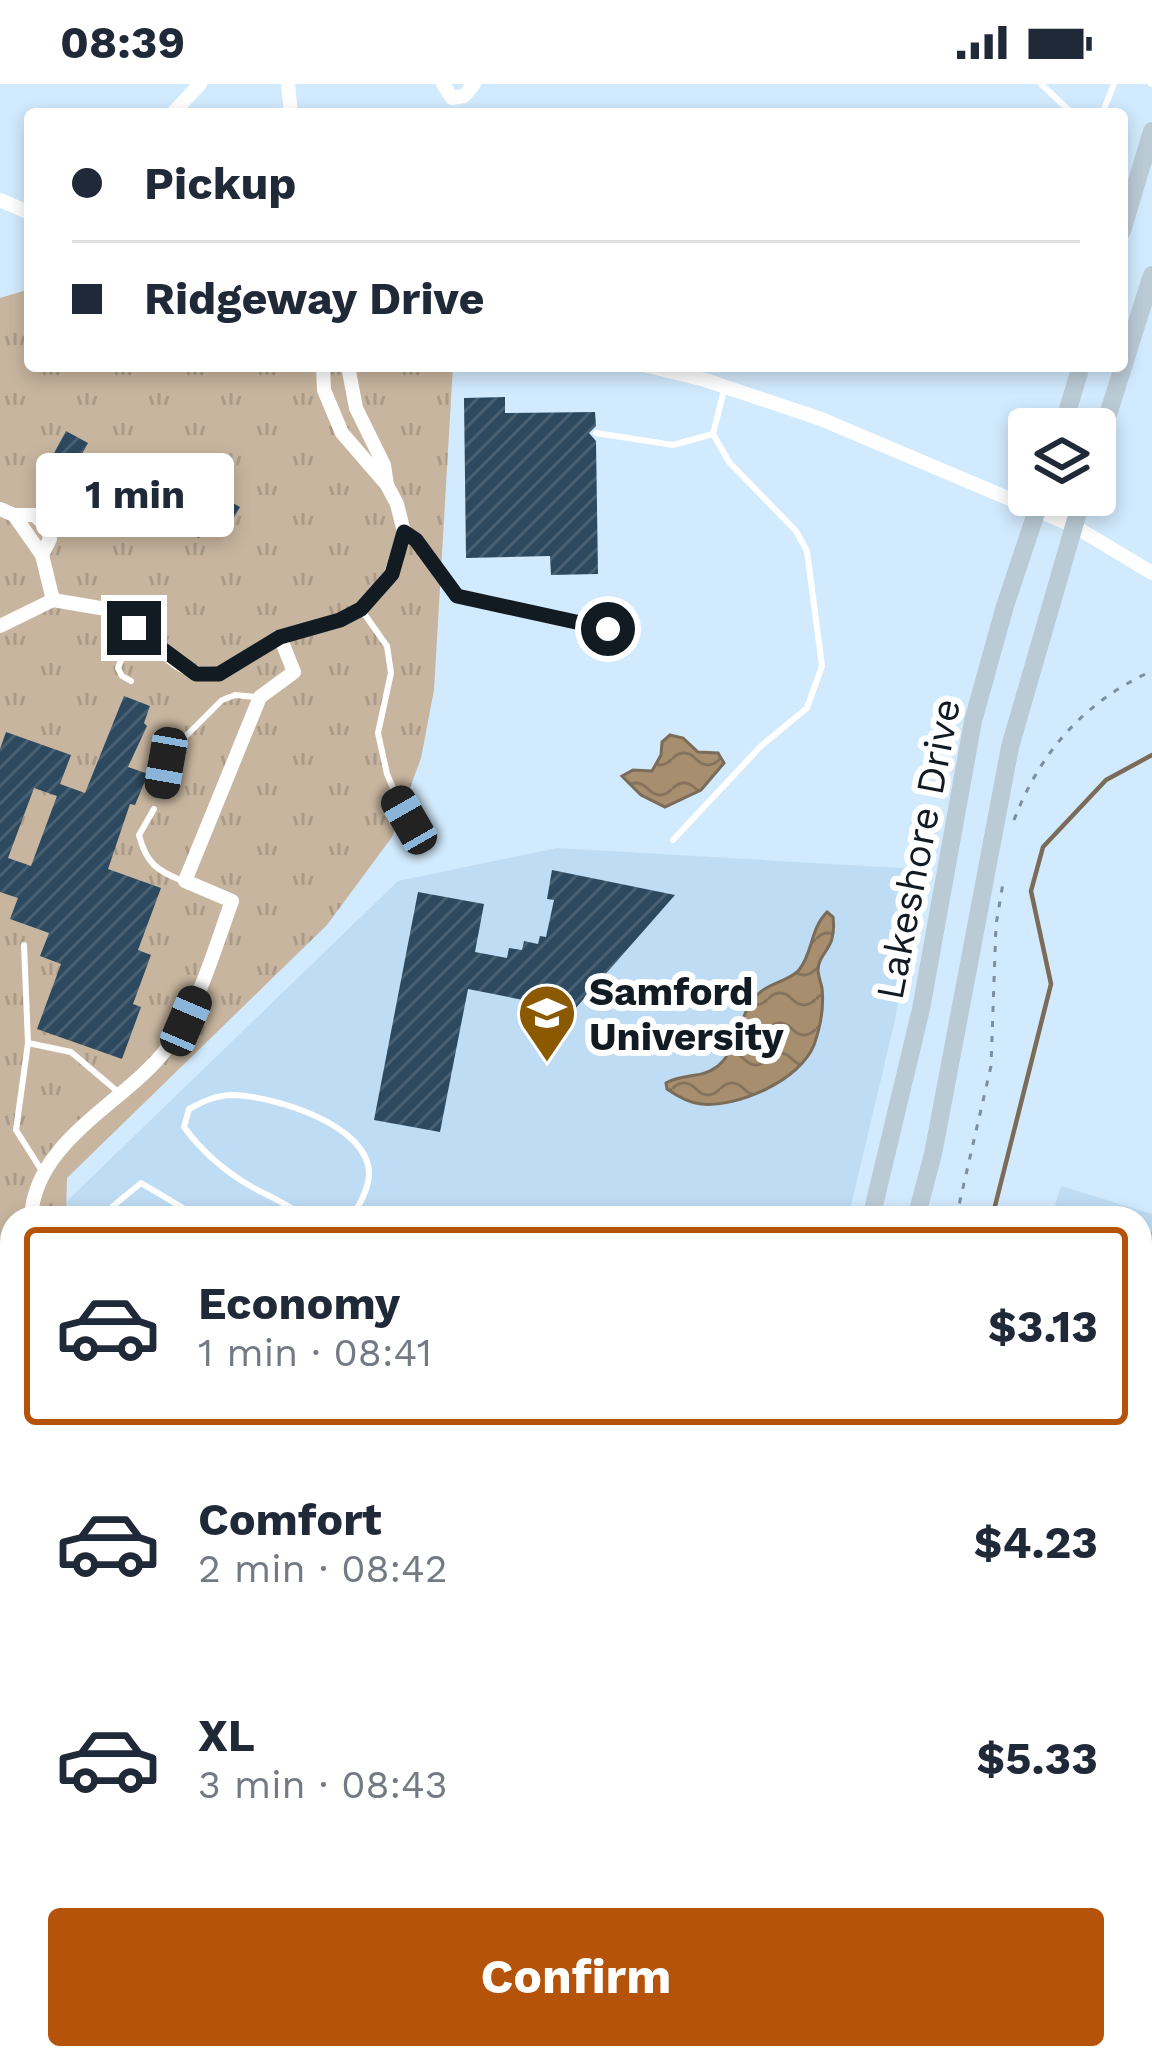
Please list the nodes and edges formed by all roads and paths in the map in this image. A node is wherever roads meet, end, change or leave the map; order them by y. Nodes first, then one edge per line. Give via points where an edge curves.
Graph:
1 (200, 84) edge
2 (443, 84) edge
3 (474, 84) edge
4 (1041, 84) edge
5 (178, 108) edge
6 (1067, 108) edge
7 (1152, 131) edge
8 (1144, 188) edge
9 (1128, 219) edge
10 (1152, 275) edge
11 (1128, 346) edge
12 (323, 372) edge
13 (349, 372) edge
14 (671, 372) edge
15 (1079, 372) edge
16 (1120, 372) edge
17 (725, 386) junction
18 (1068, 408) edge
19 (1109, 408) edge
20 (596, 433) dead end
21 (712, 434) junction
22 (387, 485) junction
23 (1008, 491) edge
24 (7, 512) edge
25 (1036, 516) edge
26 (1059, 516) edge
27 (1077, 516) edge
28 (1074, 526) junction
29 (404, 532) junction
30 (1152, 573) edge
31 (53, 600) junction
32 (361, 609) junction
33 (1, 624) edge
34 (134, 628) junction
35 (608, 629) dead end
36 (280, 637) junction
37 (1152, 670) edge
38 (131, 681) dead end
39 (260, 697) junction
40 (162, 787) dead end
41 (154, 809) dead end
42 (1013, 828) dead end
43 (673, 840) dead end
44 (419, 850) dead end
45 (1006, 866) dead end
46 (185, 881) junction
47 (24, 945) dead end
48 (922, 1009) junction
49 (958, 1018) junction
50 (28, 1043) junction
51 (120, 1093) junction
52 (44, 1174) junction
53 (35, 1206) edge
54 (113, 1206) edge
55 (180, 1206) edge
56 (290, 1206) edge
57 (358, 1206) edge
58 (874, 1206) edge
59 (919, 1206) edge
60 (959, 1206) edge

1 - 5 street
2 - 3 street via 456,98
4 - 6 lane
7 - 8 main road
8 - 9 main road
10 - 11 main road
12 - 22 street via 342,434
13 - 22 street
14 - 17 street
15 - 18 main road
16 - 19 main road
17 - 21 lane
17 - 23 street
20 - 21 lane via 673,445
21 - 43 lane via 807,550 822,666 807,708
22 - 29 street
24 - 31 street via 35,514 47,527 42,555
25 - 48 main road, Lakeshore Drive via 974,721
26 - 28 street
27 - 28 main road, Lakeshore Drive
28 - 30 street
28 - 49 main road, Lakeshore Drive via 1010,747
29 - 32 street via 392,574
29 - 35 lane via 457,596
31 - 33 street
31 - 34 street via 112,610
32 - 36 street
32 - 44 lane via 387,646 391,673 378,733
34 - 36 street via 196,674 219,674
34 - 38 lane via 118,668
36 - 39 street via 294,672
37 - 42 path via 1064,731
39 - 40 lane via 222,700 172,750
39 - 46 street
41 - 46 lane via 139,835 142,850 159,872
45 - 60 path via 991,1066
46 - 51 street via 232,901 186,1021
47 - 50 lane
48 - 49 main road
48 - 58 main road, Lakeshore Drive
49 - 59 main road, Lakeshore Drive
50 - 51 lane via 71,1052
50 - 52 lane via 16,1130
51 - 52 street
52 - 53 street
54 - 55 lane via 141,1183
56 - 57 lane via 201,1150 184,1127 190,1109 236,1095 324,1118 364,1155 369,1172

